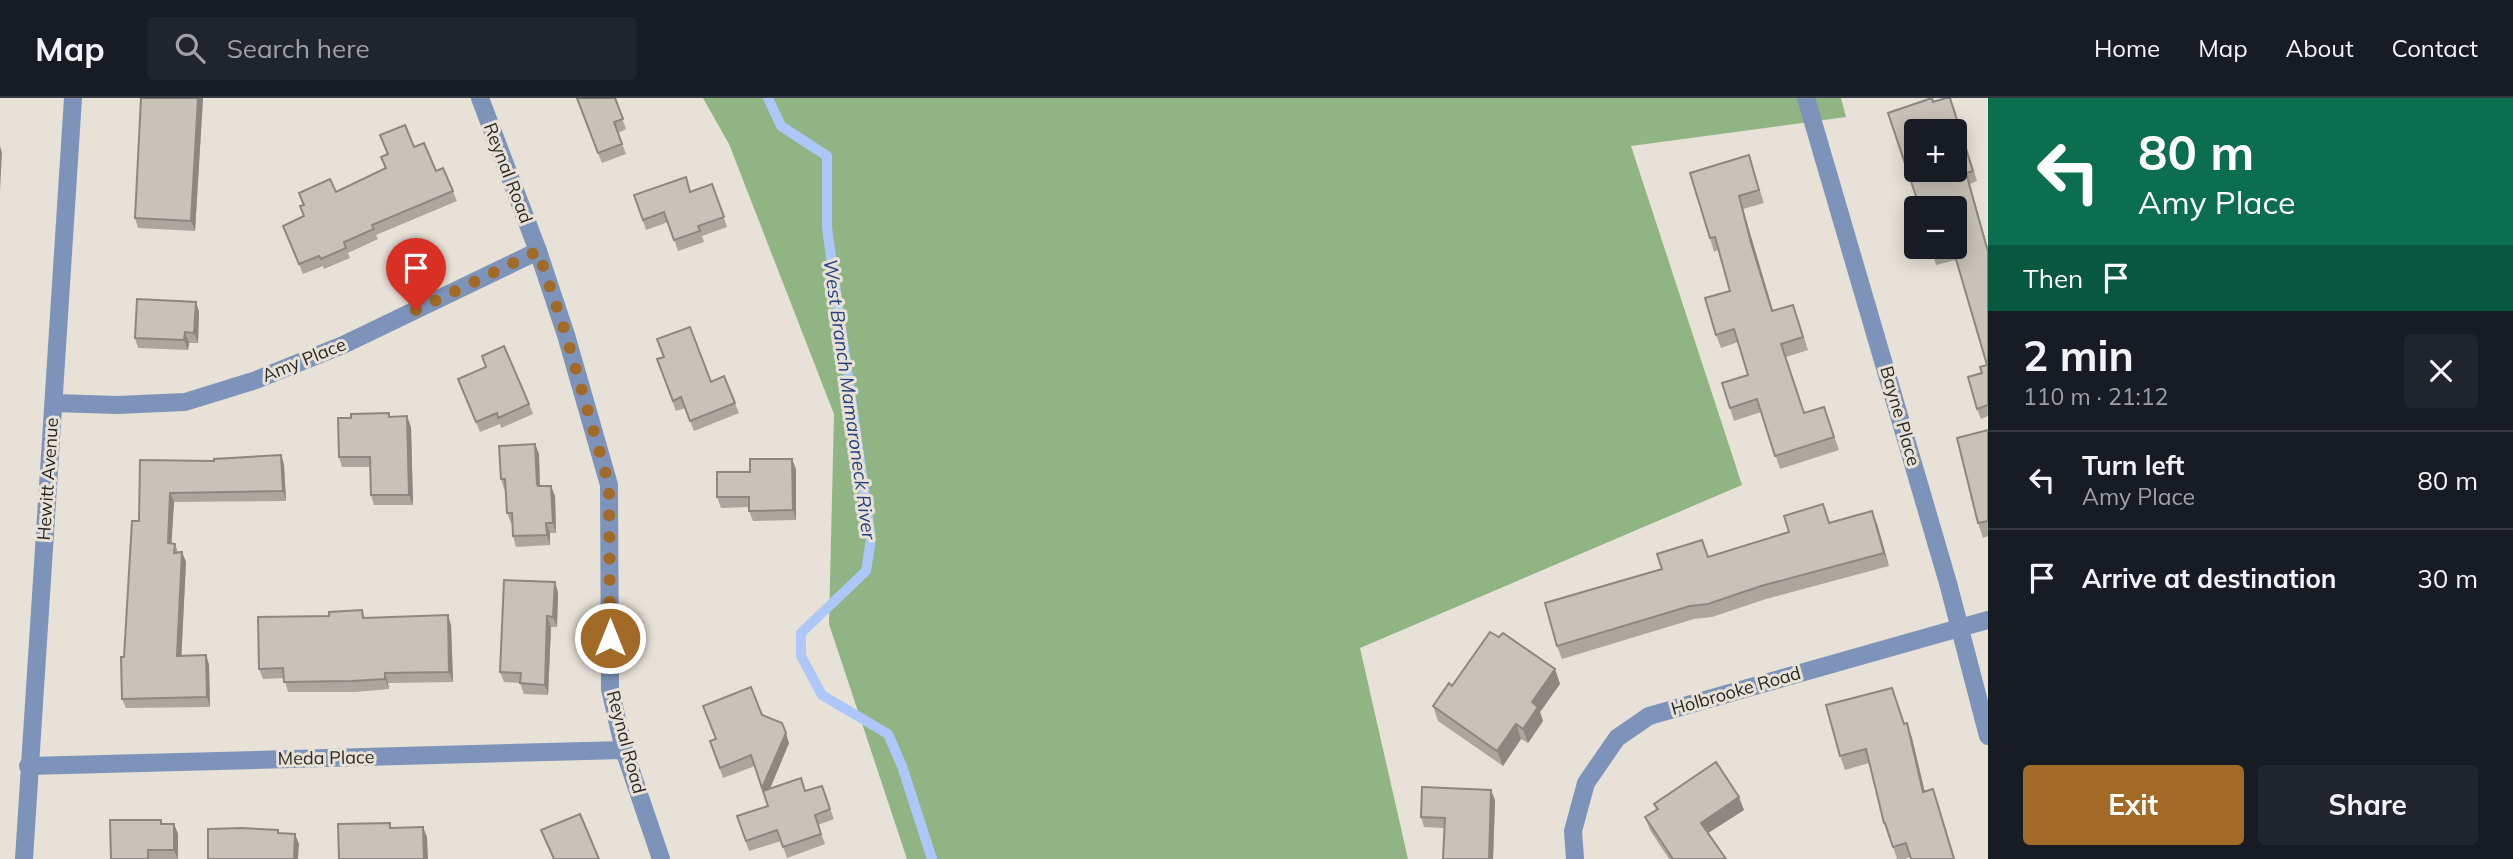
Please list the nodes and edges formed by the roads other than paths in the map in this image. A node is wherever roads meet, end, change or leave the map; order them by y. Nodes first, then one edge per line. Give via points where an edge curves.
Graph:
1 (73, 98) edge
2 (480, 98) edge
3 (1806, 98) edge
4 (538, 251) junction
5 (54, 403) junction
6 (1988, 620) edge
7 (1960, 627) junction
8 (1988, 736) edge
9 (624, 750) junction
10 (28, 766) junction
11 (24, 859) edge
12 (661, 859) edge
13 (1575, 859) edge

1 - 5 street, Hewitt Avenue
2 - 4 street, Reynal Road
3 - 7 street, Bayne Place
4 - 5 street, Amy Place via 343,345 256,380 185,402
4 - 9 street, Reynal Road via 609,485 610,689
5 - 10 street, Hewitt Avenue
6 - 7 street, Holbrooke Road
7 - 8 street, Bayne Place
7 - 13 street, Holbrooke Road via 1649,716 1617,738 1586,783 1573,831
9 - 10 street, Meda Place
9 - 12 street, Reynal Road
10 - 11 street, Hewitt Avenue

